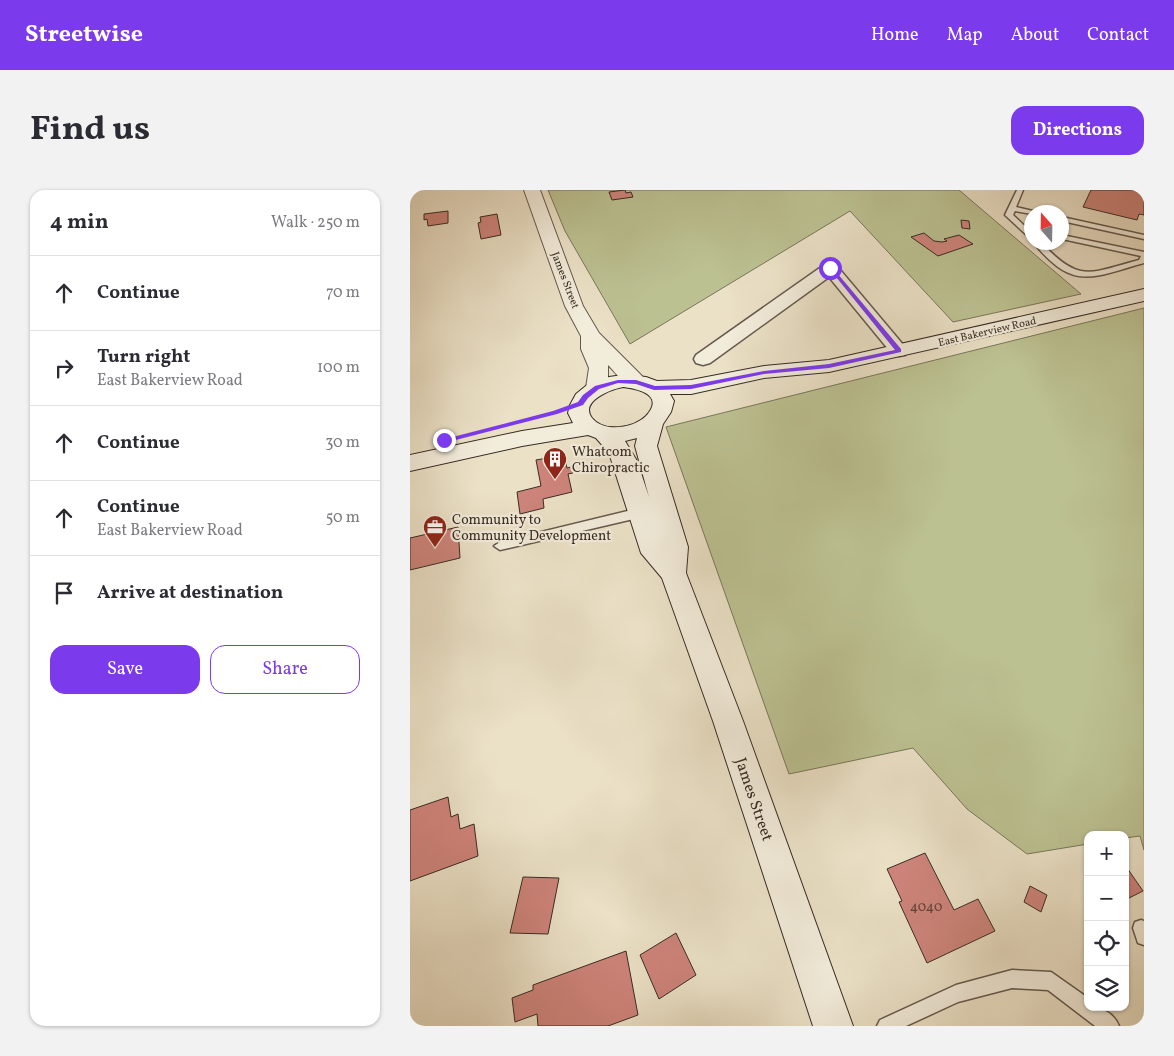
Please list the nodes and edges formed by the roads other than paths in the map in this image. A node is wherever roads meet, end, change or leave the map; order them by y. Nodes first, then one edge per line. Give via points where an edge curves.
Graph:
1 (532, 190) edge
2 (1020, 190) edge
3 (1012, 208) junction
4 (1024, 210) edge
5 (1069, 221) edge
6 (1024, 228) edge
7 (1144, 237) edge
8 (1069, 239) edge
9 (1043, 250) edge
10 (1144, 255) edge
11 (1144, 295) edge
12 (591, 336) junction
13 (899, 350) junction
14 (703, 359) dead end
15 (829, 366) junction
16 (645, 385) junction
17 (597, 388) junction
18 (581, 403) junction
19 (657, 419) junction
20 (597, 431) junction
21 (410, 448) edge
22 (410, 463) edge
23 (660, 495) junction
24 (642, 513) junction
25 (500, 546) dead end
26 (673, 573) junction
27 (833, 1026) edge
28 (886, 1026) edge
29 (1110, 1026) edge

1 - 12 main road, James Street via 574,306
2 - 3 lane
3 - 4 lane
3 - 6 lane via 1009,215
5 - 7 lane
8 - 10 lane
9 - 10 lane via 1059,267 1084,275 1143,261
11 - 13 main road, East Bakerview Road
12 - 16 main road, James Street
12 - 17 main road via 591,349 599,368
13 - 14 street via 830,268
13 - 15 main road, East Bakerview Road
15 - 16 main road, East Bakerview Road via 764,372 691,387
15 - 19 main road, East Bakerview Road via 773,386 697,401
16 - 17 main road via 618,382
16 - 19 main road via 659,392 664,402
17 - 18 main road
18 - 20 main road via 580,418
18 - 21 main road via 530,421
19 - 20 main road via 625,434
19 - 23 main road, James Street via 646,446
20 - 22 main road via 537,434
20 - 24 main road, James Street via 619,449
23 - 24 lane
23 - 26 main road, James Street via 675,548
24 - 25 lane
24 - 26 main road, James Street via 654,553
26 - 27 main road, James Street via 728,721
28 - 29 lane via 956,994 1012,979 1051,981

